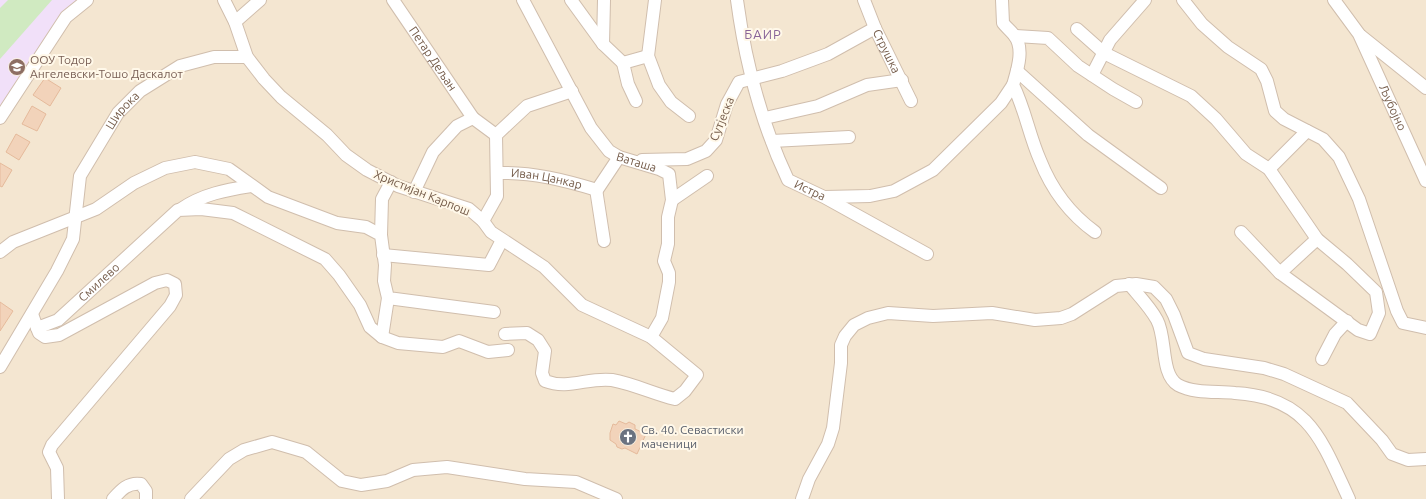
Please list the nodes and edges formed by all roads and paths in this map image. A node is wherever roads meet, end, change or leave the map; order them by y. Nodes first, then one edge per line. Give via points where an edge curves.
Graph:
1 (87, 0) edge
2 (224, 0) edge
3 (260, 0) edge
4 (393, 0) edge
5 (523, 0) edge
6 (571, 0) edge
7 (604, 0) edge
8 (655, 0) edge
9 (737, 0) edge
10 (864, 0) edge
11 (1002, 0) edge
12 (1145, 0) edge
13 (1183, 0) edge
14 (1334, 0) edge
15 (235, 22) junction
16 (875, 28) junction
17 (1077, 29) dead end
18 (1359, 34) junction
19 (1015, 36) junction
20 (603, 44) junction
21 (1104, 54) junction
22 (648, 56) junction
23 (247, 57) junction
24 (623, 63) junction
25 (1017, 72) junction
26 (1092, 75) junction
27 (752, 78) junction
28 (902, 80) junction
29 (1013, 85) junction
30 (1426, 88) edge
31 (572, 91) junction
32 (636, 101) dead end
33 (911, 101) dead end
34 (1136, 102) dead end
35 (689, 116) dead end
36 (0, 118) edge
37 (473, 118) junction
38 (765, 118) junction
39 (1307, 131) junction
40 (496, 135) junction
41 (849, 137) dead end
42 (772, 141) junction
43 (619, 157) junction
44 (632, 161) junction
45 (1269, 169) junction
46 (498, 172) junction
47 (708, 176) dead end
48 (1426, 181) edge
49 (391, 182) junction
50 (251, 186) junction
51 (1161, 188) dead end
52 (596, 189) junction
53 (414, 192) junction
54 (824, 197) junction
55 (672, 200) junction
56 (178, 210) junction
57 (77, 216) junction
58 (483, 221) junction
59 (1094, 232) dead end
60 (1241, 232) dead end
61 (381, 235) junction
62 (1317, 239) junction
63 (502, 240) junction
64 (604, 241) dead end
65 (0, 252) edge
66 (383, 254) junction
67 (927, 254) dead end
68 (1280, 273) junction
69 (1129, 284) junction
70 (388, 298) junction
71 (494, 312) dead end
72 (32, 314) junction
73 (1346, 321) junction
74 (37, 328) junction
75 (1426, 328) edge
76 (505, 334) dead end
77 (382, 337) junction
78 (651, 338) junction
79 (508, 350) dead end
80 (1322, 359) dead end
81 (0, 367) edge
82 (1426, 459) edge
83 (58, 499) edge
84 (113, 499) edge
85 (146, 499) edge
86 (191, 499) edge
87 (616, 499) edge
88 (802, 499) edge
89 (1349, 499) edge

1 - 36 street via 66,17
2 - 15 street, Христијан Карпош
3 - 15 street
4 - 37 street, Петар Дељан
5 - 31 street, Ваташа
6 - 20 street
7 - 20 street
8 - 22 street
9 - 27 street, Истра
10 - 16 street, Струшка
11 - 19 street via 1003,23
12 - 21 street via 1110,40
13 - 39 street via 1202,24 1228,47 1261,69 1275,111 1284,119
14 - 18 street, Љубојно
15 - 23 street, Христијан Карпош
16 - 27 street via 828,54 782,72
16 - 28 street, Струшка
17 - 21 street
18 - 30 street, Љубојно
18 - 48 street, Љубојно
19 - 25 street via 1019,47
19 - 26 street via 1048,38 1078,66
20 - 24 street
21 - 26 street
21 - 45 street via 1191,96 1216,119 1246,154
22 - 24 street
22 - 35 street via 659,85 671,102
23 - 49 street, Христијан Карпош via 281,97 327,135 346,155 367,170
23 - 57 street, Широка via 214,57 180,66 140,91 118,113 80,176
24 - 32 street via 628,84
25 - 29 street
25 - 51 street via 1088,135
26 - 34 street
27 - 38 street, Истра
27 - 44 street, Сутјеска via 739,82 727,104 716,140 706,151 687,159
28 - 33 street, Струшка
28 - 38 street via 867,85 818,106
29 - 54 street via 1001,103 933,170 894,190 870,196
29 - 59 street via 1050,182 1069,209
31 - 40 street via 527,106
31 - 43 street, Ваташа via 591,128 609,151
37 - 40 street, Петар Дељан
37 - 53 street via 457,126 433,152
38 - 42 street, Истра
39 - 45 street
39 - 75 street via 1323,139 1339,157 1359,199 1403,323
40 - 46 street
41 - 42 street
42 - 54 street, Истра via 788,180
43 - 44 street, Ваташа
43 - 52 street, Иван Цанкар
44 - 55 street, Ваташа via 669,174
45 - 62 street
46 - 52 street, Иван Цанкар via 518,172 557,178
46 - 58 street via 497,196
47 - 55 street
49 - 53 street, Христијан Карпош
49 - 61 street via 382,199
50 - 56 street via 214,193 192,201
50 - 57 street via 228,169 195,162 165,168 134,183 96,209
50 - 61 street via 268,197 336,223 366,227
52 - 64 street, Иван Цанкар
53 - 58 street, Христијан Карпош via 469,209
54 - 67 street, Истра
55 - 78 street, Ваташа via 664,261 670,282 662,318
56 - 74 street, Смилево via 58,320
56 - 77 street via 201,208 233,213 325,259 360,305 370,327
57 - 65 street via 13,242
57 - 72 street, Широка via 73,239
58 - 63 street, Христијан Карпош via 491,232
60 - 68 street
61 - 66 street
62 - 68 street
62 - 73 street via 1376,292 1379,313 1370,334 1358,330
63 - 66 street via 489,266
63 - 78 street, Христијан Карпош via 544,267 582,305
66 - 70 street
68 - 73 street
69 - 82 street via 1154,287 1166,299 1188,353 1204,359 1264,368 1284,374 1348,403 1392,454 1408,460
69 - 88 street via 1116,286 1072,314 1061,318 1035,320 992,314 933,316 888,313 854,325 841,345 833,428
69 - 89 street via 1158,321 1164,340 1166,366 1171,379 1178,385 1192,390 1260,395 1286,405 1310,425 1324,444
70 - 71 street
70 - 77 street
72 - 74 street
72 - 81 street, Широка
73 - 80 street via 1335,334
74 - 83 street via 45,337 59,334 155,283 168,280 175,284 176,295 170,306 52,445 49,452 57,468
76 - 78 street, Христијан Карпош via 526,333 538,340 545,351 542,373 545,381 560,385 612,380 675,399 696,376
77 - 79 street via 398,343 443,347 459,341 488,352
84 - 85 street via 132,483 141,484 146,491
86 - 87 street via 229,459 244,450 272,442 306,452 342,481 361,485 387,481 414,470 447,467 525,479 576,482

